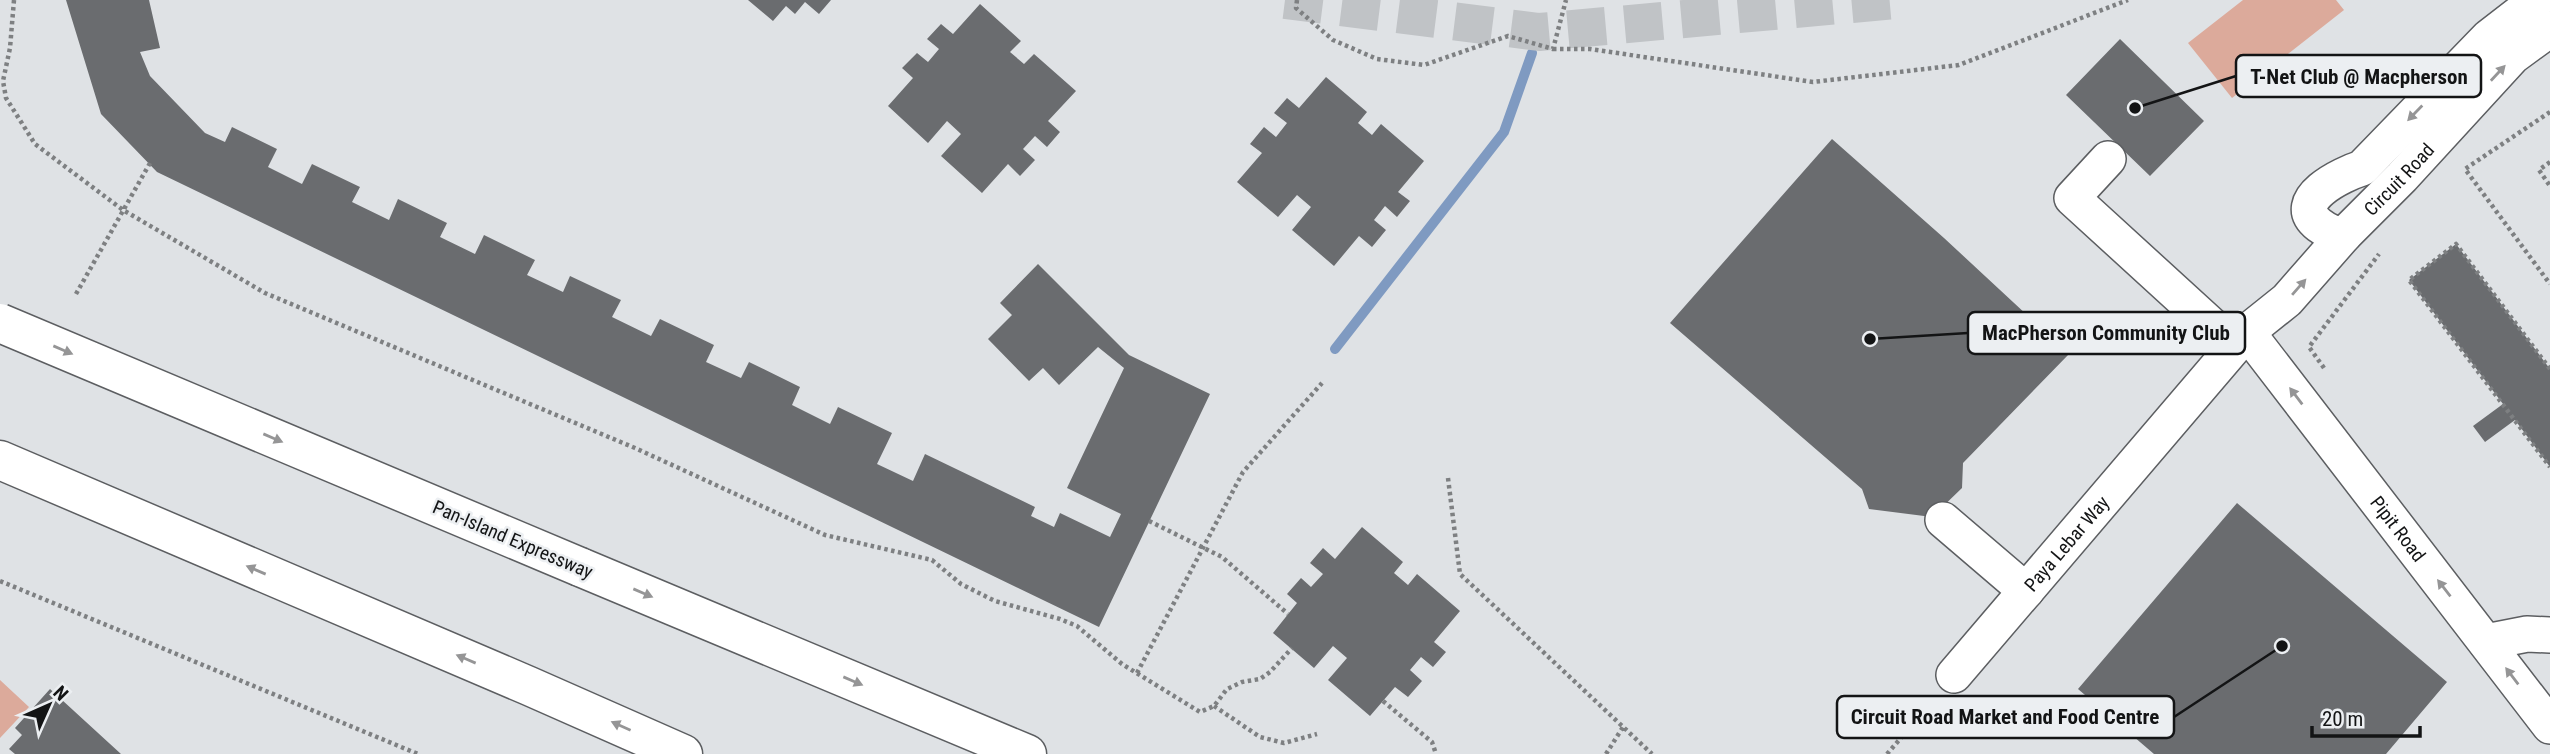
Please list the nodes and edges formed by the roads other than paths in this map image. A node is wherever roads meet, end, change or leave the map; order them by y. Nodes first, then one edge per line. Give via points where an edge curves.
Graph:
1 (2537, 0) edge
2 (2550, 29) edge
3 (2108, 159) dead end
4 (2344, 235) junction
5 (0, 323) edge
6 (2241, 339) junction
7 (0, 460) edge
8 (1943, 520) dead end
9 (2026, 591) junction
10 (2550, 635) edge
11 (2486, 642) junction
12 (1954, 675) road end
13 (2550, 726) edge
14 (683, 754) edge
15 (1027, 754) edge

1 -> 4 street via 2489,37 2362,168 2336,179 2314,196 2310,215 2333,234
4 -> 2 street, Circuit Road via 2513,56
3 - 6 street, Pipit Road via 2072,198
6 -> 4 street, Circuit Road via 2287,300
5 -> 15 highway, Pan-Island Expressway, bridge
6 - 9 street, Paya Lebar Way
11 -> 6 street, Pipit Road
14 -> 7 highway
8 - 9 street
9 - 12 street, Paya Lebar Way
10 - 11 street
13 -> 11 street, Pipit Road

